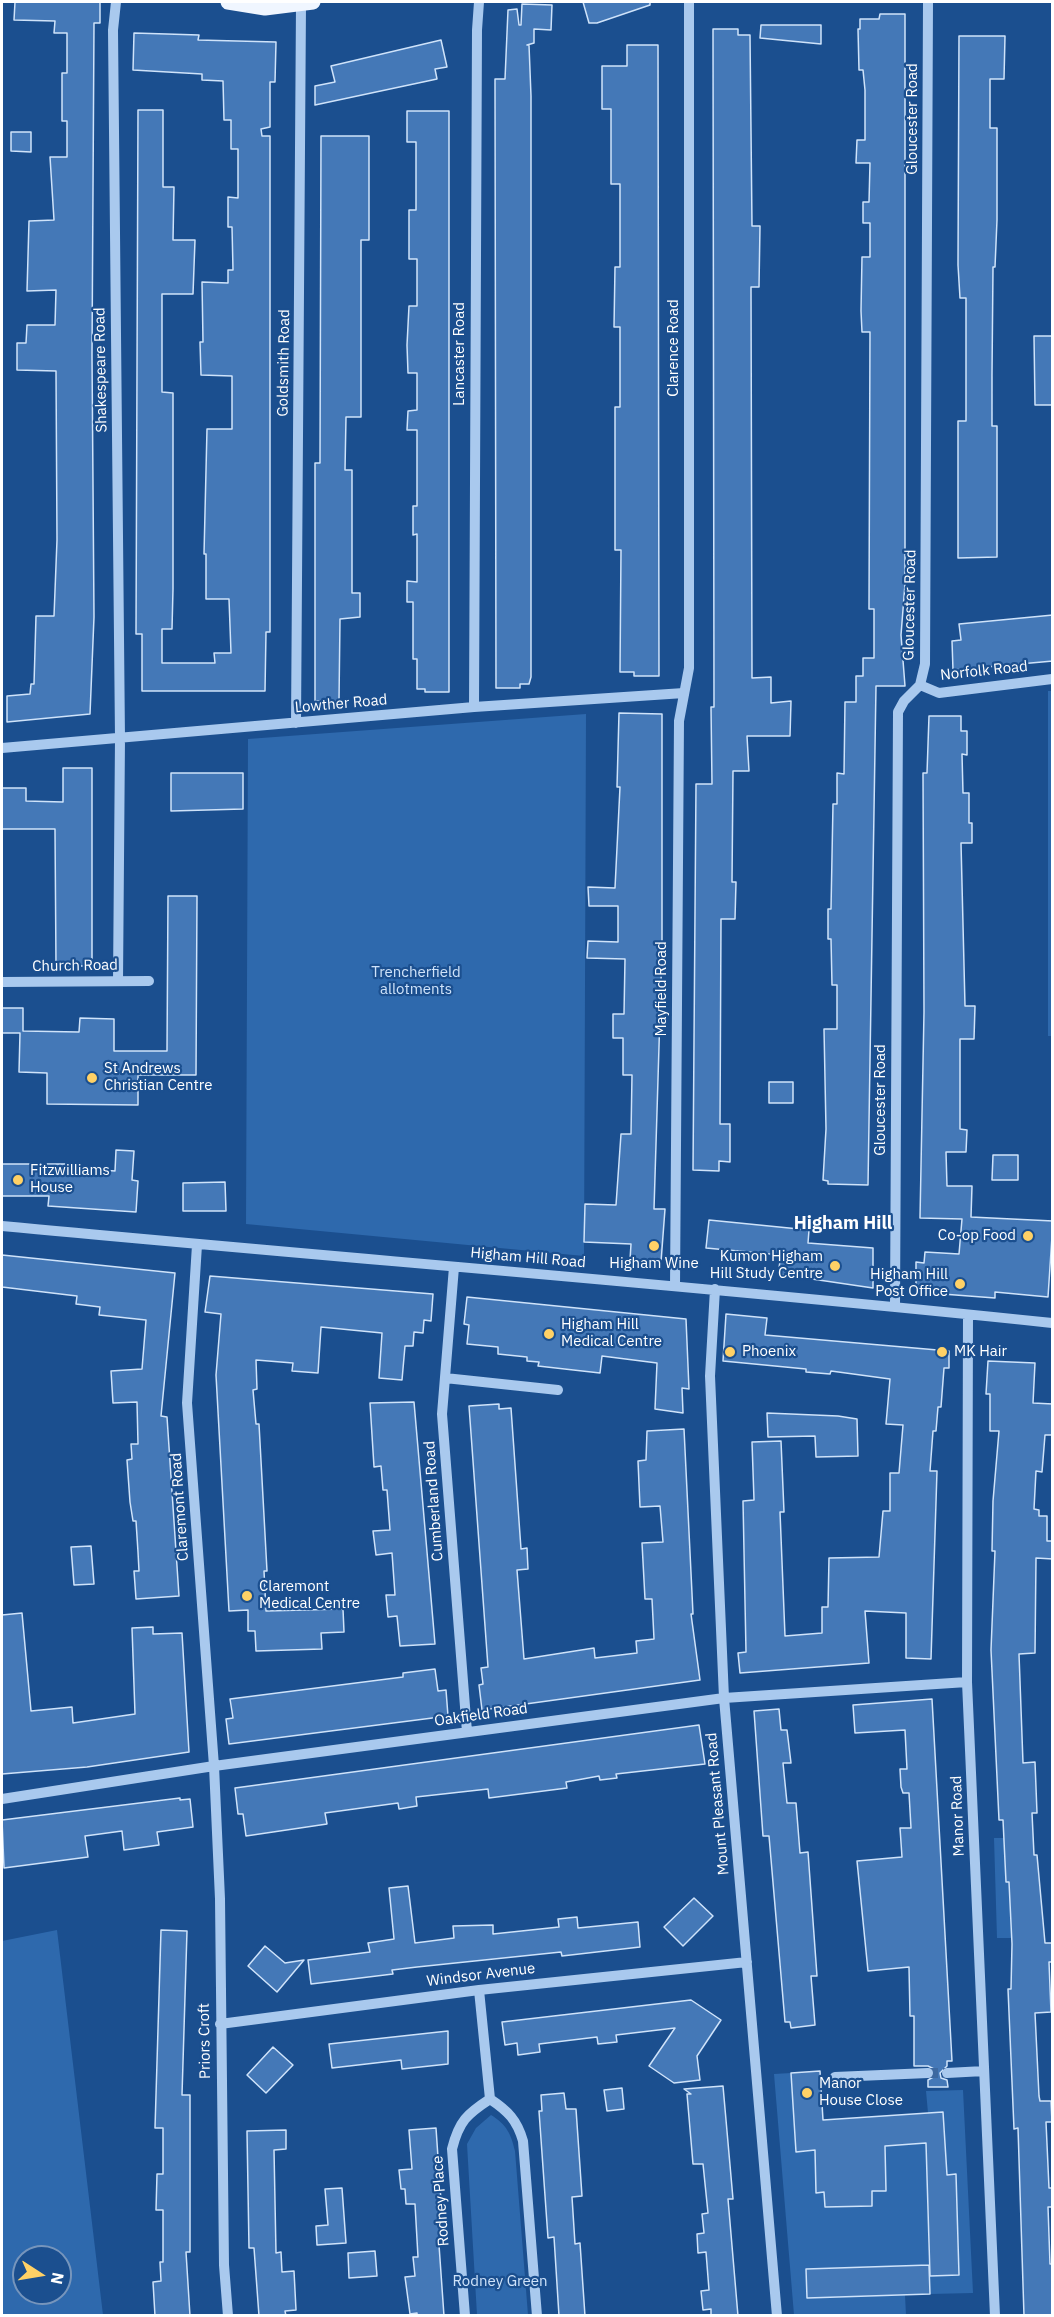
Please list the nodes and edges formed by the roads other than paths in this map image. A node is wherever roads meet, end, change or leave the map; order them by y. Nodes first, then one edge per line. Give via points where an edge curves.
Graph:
1 (116, 2) edge
2 (228, 2) edge
3 (479, 2) edge
4 (688, 2) edge
5 (928, 2) edge
6 (307, 3) edge
7 (273, 4) edge
8 (1053, 679) edge
9 (920, 685) junction
10 (684, 693) junction
11 (474, 707) junction
12 (296, 723) junction
13 (120, 738) junction
14 (2, 748) edge
15 (118, 981) junction
16 (149, 981) dead end
17 (2, 982) edge
18 (2, 1226) edge
19 (196, 1245) junction
20 (454, 1267) junction
21 (675, 1286) junction
22 (715, 1289) junction
23 (895, 1308) junction
24 (968, 1315) junction
25 (1053, 1323) edge
26 (445, 1378) junction
27 (558, 1390) dead end
28 (967, 1682) junction
29 (724, 1698) junction
30 (467, 1732) junction
31 (214, 1766) junction
32 (2, 1798) edge
33 (747, 1962) junction
34 (479, 1990) junction
35 (220, 2024) junction
36 (984, 2071) junction
37 (928, 2073) tunnel mouth
38 (947, 2073) tunnel mouth
39 (836, 2077) dead end
40 (490, 2099) junction
41 (228, 2316) edge
42 (465, 2316) edge
43 (537, 2316) edge
44 (777, 2316) edge
45 (995, 2316) edge

1 - 13 street, Shakespeare Road via 113,41
2 - 7 main road
3 - 11 street, Lancaster Road
4 - 10 street, Clarence Road via 689,668
5 - 9 street, Gloucester Road via 925,664
6 - 7 main road
6 - 12 street, Goldsmith Road
8 - 9 street, Norfolk Road via 939,693
9 - 23 street, Gloucester Road via 898,712
10 - 11 street, Lowther Road
10 - 21 street, Mayfield Road via 679,721
11 - 12 street, Lowther Road
12 - 13 street, Lowther Road
13 - 14 street, Lowther Road
13 - 15 street, Shakespeare Road
15 - 16 street, Church Road
15 - 17 street, Church Road
18 - 19 street, Higham Hill Road
19 - 20 street, Higham Hill Road
19 - 31 street, Claremont Road via 187,1403
20 - 21 street, Higham Hill Road
20 - 26 street, Cumberland Road
21 - 22 street, Higham Hill Road
22 - 23 street, Higham Hill Road
22 - 29 street, Mount Pleasant Road via 710,1376
23 - 24 street, Higham Hill Road
24 - 25 street, Higham Hill Road
24 - 28 street, Manor Road
26 - 27 street
26 - 30 street, Cumberland Road via 442,1414
28 - 29 street, Oakfield Road
28 - 36 street, Manor Road
29 - 30 street, Oakfield Road
29 - 33 street, Mount Pleasant Road
30 - 31 street, Oakfield Road
31 - 32 street, Oakfield Road
31 - 35 street, Priors Croft
33 - 34 street, Windsor Avenue
33 - 44 street, Mount Pleasant Road
34 - 35 street, Windsor Avenue
34 - 40 street
35 - 41 street, Priors Croft
36 - 38 street
36 - 45 street, Manor Road
37 - 39 street
40 - 42 street, Rodney Place via 467,2114 452,2149
40 - 43 street via 518,2124 523,2141

